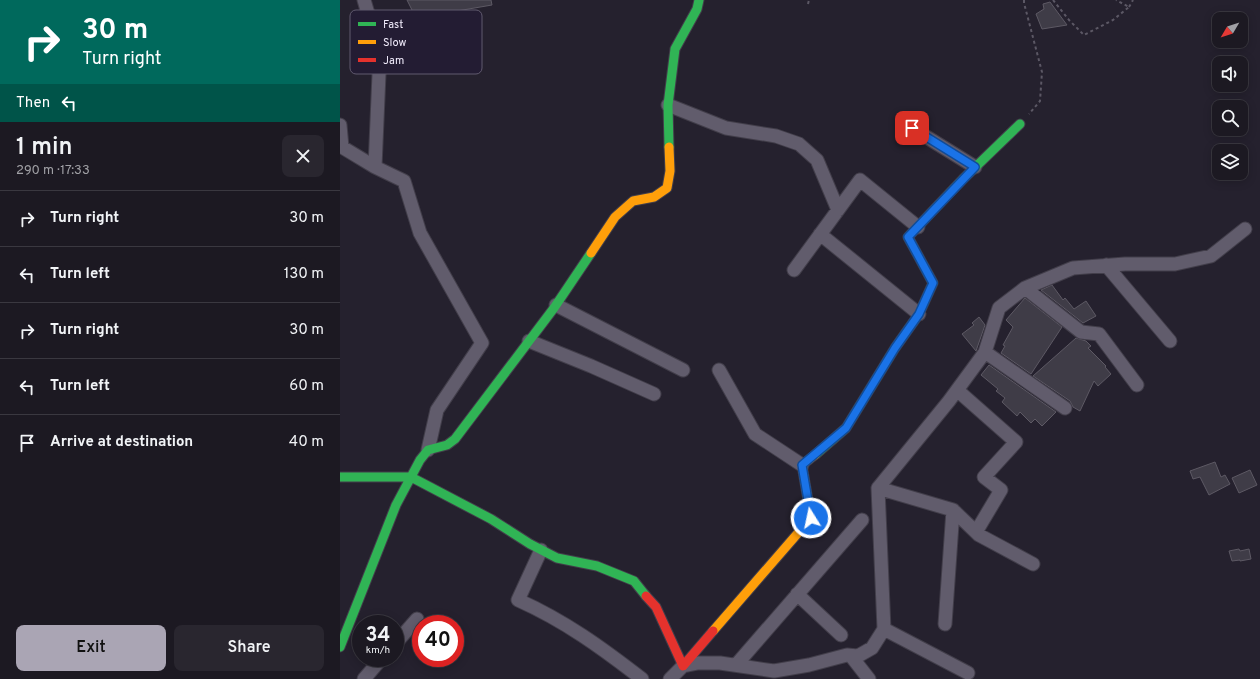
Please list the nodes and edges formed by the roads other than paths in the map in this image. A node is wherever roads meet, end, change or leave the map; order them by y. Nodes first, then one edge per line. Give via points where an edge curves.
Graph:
1 (364, 0) edge
2 (698, 0) edge
3 (367, 10) edge
4 (379, 74) edge
5 (668, 105) junction
6 (1020, 124) road end
7 (340, 125) edge
8 (912, 128) dead end
9 (375, 167) junction
10 (975, 167) junction
11 (838, 210) junction
12 (918, 227) junction
13 (1245, 229) dead end
14 (820, 234) junction
15 (1106, 265) junction
16 (794, 270) dead end
17 (1025, 288) junction
18 (556, 305) junction
19 (919, 314) junction
20 (529, 341) junction
21 (1170, 341) dead end
22 (985, 352) junction
23 (682, 370) dead end
24 (718, 370) dead end
25 (1137, 385) dead end
26 (957, 390) junction
27 (654, 394) dead end
28 (1065, 408) dead end
29 (428, 450) junction
30 (802, 465) junction
31 (340, 477) edge
32 (412, 477) junction
33 (878, 488) junction
34 (953, 510) junction
35 (862, 520) dead end
36 (976, 532) junction
37 (541, 550) junction
38 (1033, 564) dead end
39 (797, 594) junction
40 (945, 624) dead end
41 (412, 625) edge
42 (884, 629) junction
43 (404, 634) edge
44 (840, 635) dead end
45 (340, 646) edge
46 (852, 656) junction
47 (736, 665) junction
48 (683, 666) junction
49 (374, 667) edge
50 (968, 673) dead end
51 (778, 675) edge
52 (364, 679) edge
53 (642, 679) edge
54 (670, 679) edge
55 (869, 679) edge

1 - 3 street
2 - 5 street via 697,9 675,49
4 - 9 street
5 - 11 street via 726,128 776,136 799,144 817,160
5 - 18 street via 670,171 667,188 654,197 632,201 615,217
6 - 10 street
7 - 9 street via 342,147
8 - 10 street
9 - 29 street via 404,181 420,233 482,343 437,410
10 - 12 street
11 - 12 street via 860,180
11 - 14 street
12 - 19 street via 908,237 933,283
13 - 15 street via 1211,256 1175,264
14 - 16 street
14 - 19 street
15 - 17 street via 1073,268
15 - 21 street
17 - 22 street via 999,308
17 - 25 street via 1081,332 1100,334
18 - 20 street
18 - 23 street
19 - 30 street via 846,428
20 - 27 street
20 - 29 street via 455,439 447,445
22 - 26 street
22 - 28 street
24 - 30 street via 755,434
26 - 33 street
26 - 36 street via 1016,442 984,477 1001,490
29 - 32 street
30 - 48 street via 811,518
31 - 32 street
32 - 37 street via 491,519
32 - 45 street via 396,505
33 - 34 street
33 - 42 street
34 - 36 street
34 - 40 street
35 - 39 street
36 - 38 street
37 - 48 street via 557,558 597,566 634,581 656,607
37 - 53 street via 518,600 545,611 592,640
39 - 44 street
39 - 47 street
41 - 43 street
42 - 46 street via 872,648 858,656
42 - 50 street
46 - 51 street
46 - 55 street
47 - 48 street via 698,662
47 - 51 street
48 - 54 street
49 - 52 street

